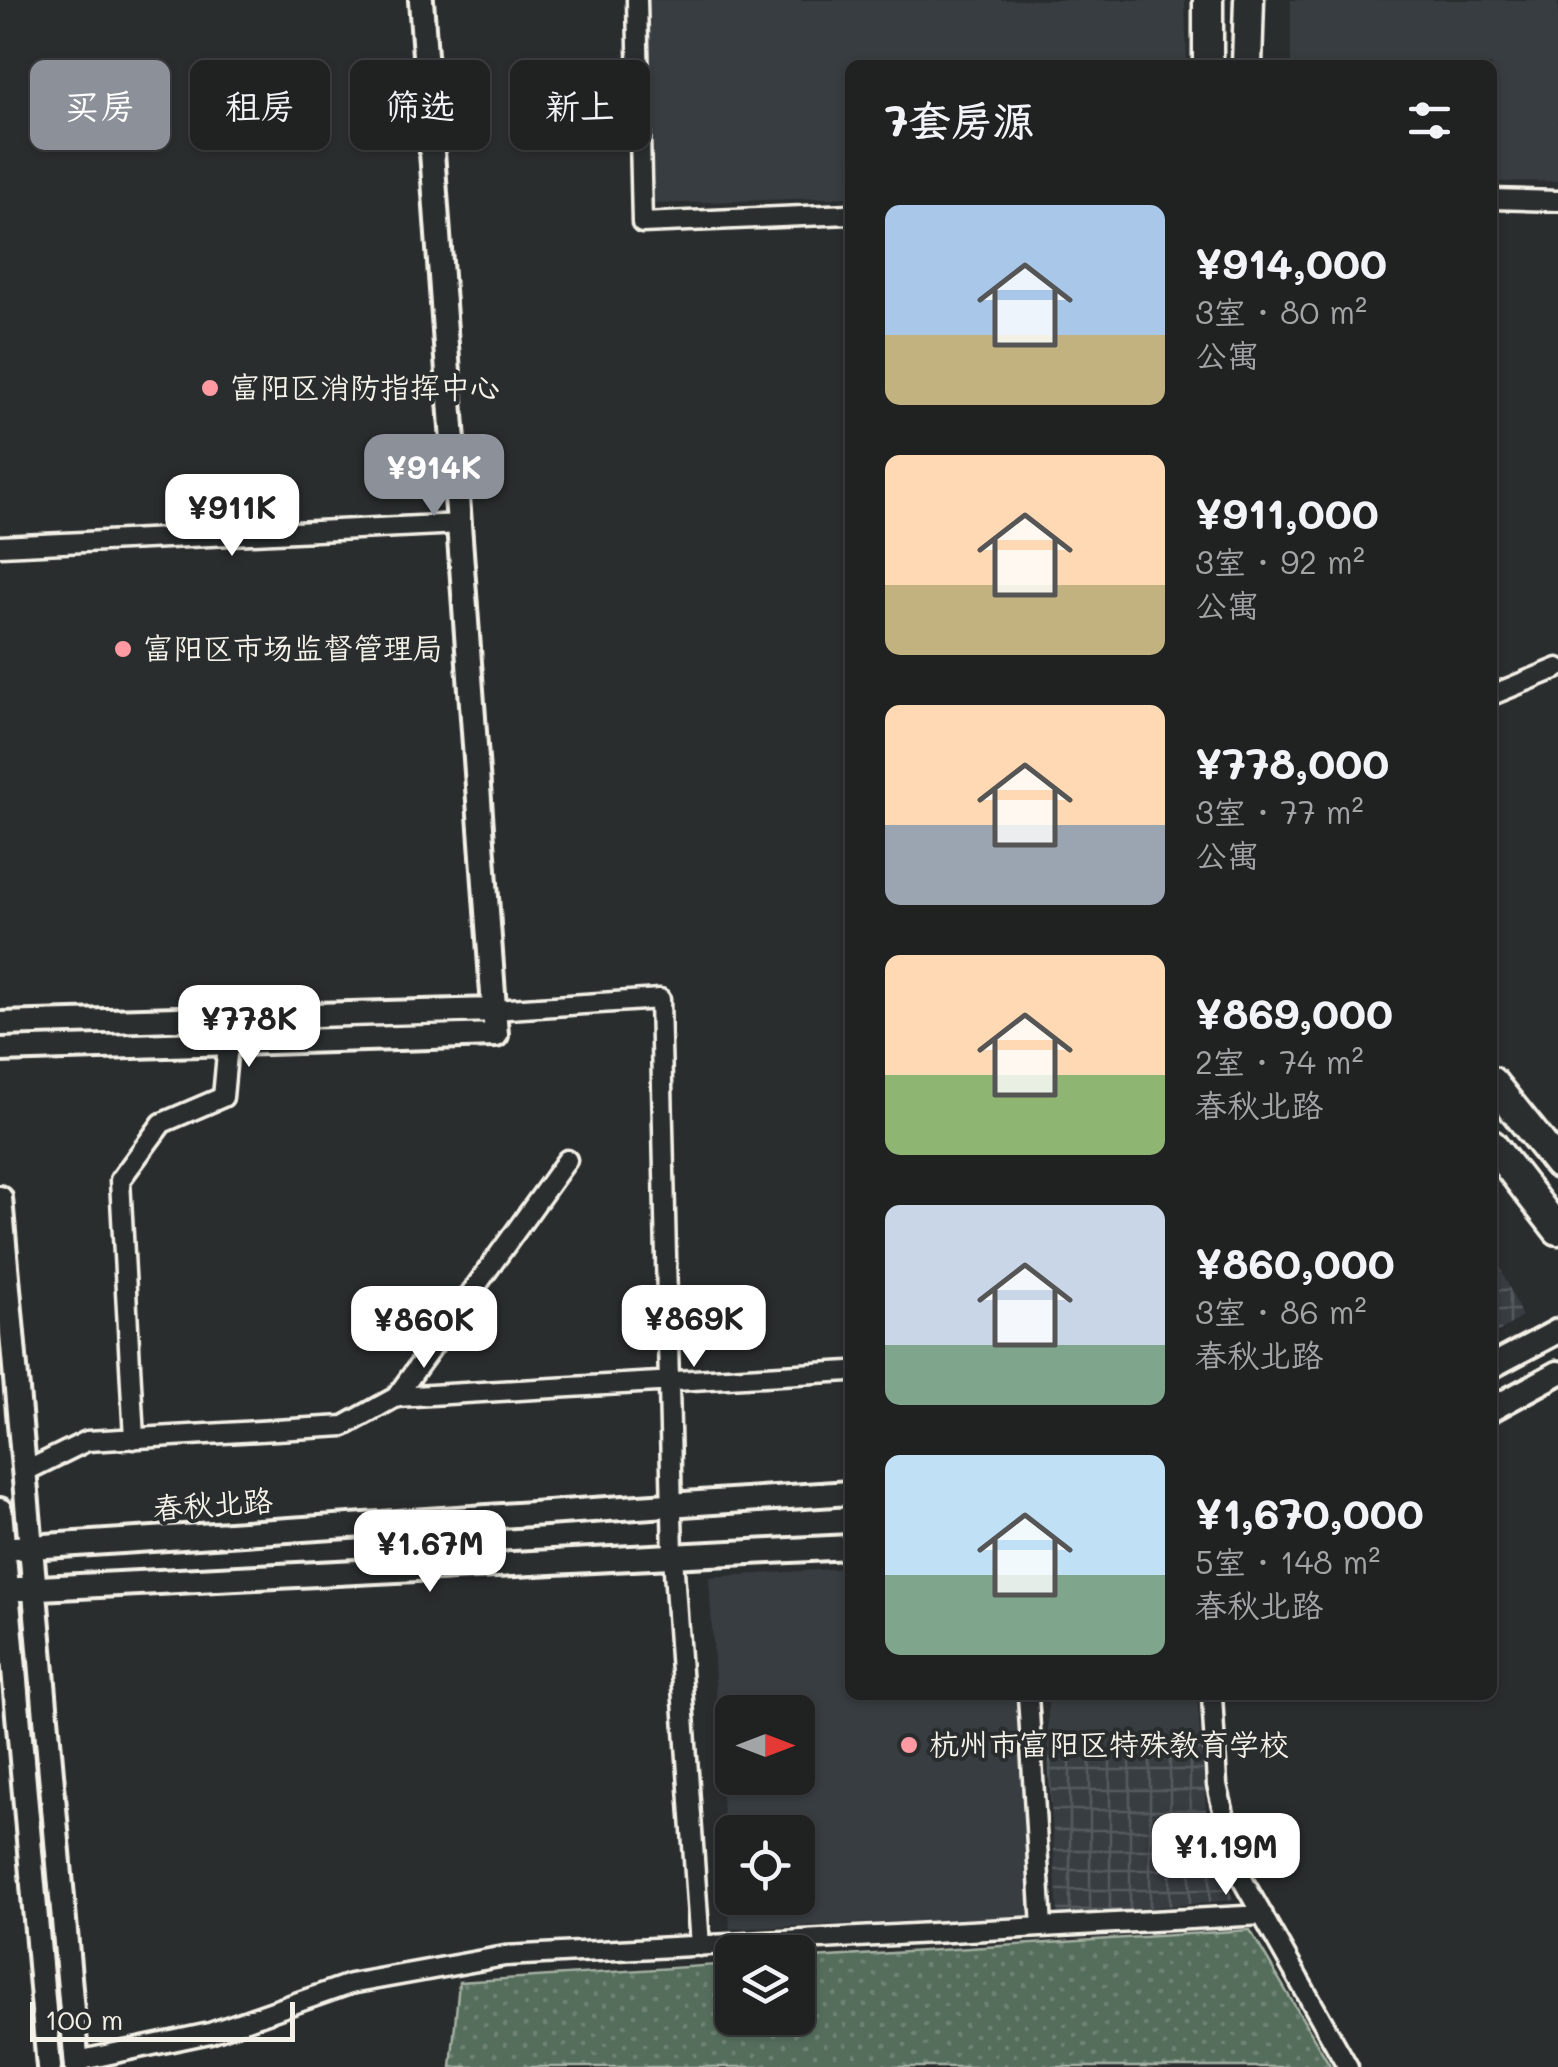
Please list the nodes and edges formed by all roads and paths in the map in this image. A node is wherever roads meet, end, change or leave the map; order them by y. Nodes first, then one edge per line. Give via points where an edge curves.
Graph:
1 (421, 0) edge
2 (637, 0) edge
3 (1208, 0) edge
4 (1249, 0) edge
5 (1208, 60) edge
6 (1247, 60) edge
7 (1497, 199) edge
8 (1558, 201) edge
9 (845, 214) edge
10 (460, 524) junction
11 (0, 546) edge
12 (1558, 668) edge
13 (1497, 692) edge
14 (494, 1010) junction
15 (0, 1024) edge
16 (228, 1044) junction
17 (0, 1050) edge
18 (1497, 1088) edge
19 (1497, 1151) edge
20 (567, 1160) dead end
21 (1558, 1164) edge
22 (0, 1198) edge
23 (1558, 1230) edge
24 (1558, 1331) edge
25 (1497, 1363) edge
26 (845, 1371) edge
27 (1558, 1372) edge
28 (670, 1381) junction
29 (396, 1397) junction
30 (1497, 1406) edge
31 (134, 1439) junction
32 (24, 1472) junction
33 (845, 1493) edge
34 (674, 1505) junction
35 (0, 1510) edge
36 (30, 1547) junction
37 (845, 1547) edge
38 (2, 1549) edge
39 (673, 1556) junction
40 (34, 1589) junction
41 (3, 1590) edge
42 (1028, 1700) edge
43 (1212, 1700) edge
44 (1262, 1915) junction
45 (1042, 1927) junction
46 (700, 1946) junction
47 (77, 2064) edge
48 (50, 2067) edge
49 (1348, 2067) edge

1 - 10 street
2 - 9 street via 642,223
3 - 5 main road
4 - 6 main road
7 - 8 street
10 - 11 street
10 - 14 street
12 - 13 street
14 - 15 street
14 - 16 street via 496,1034
14 - 28 street via 660,999
16 - 17 street
16 - 31 street via 224,1098 162,1123 120,1180
18 - 21 main road
19 - 23 main road
20 - 29 street
22 - 32 street
24 - 25 street
26 - 28 street
27 - 30 street
28 - 29 street
28 - 34 street
29 - 31 street via 344,1426
31 - 32 street via 87,1442
32 - 36 street
33 - 34 street, 春秋北路
34 - 36 street, 春秋北路
34 - 39 street
35 - 38 street
36 - 38 street, 春秋北路
36 - 40 street
37 - 39 street
38 - 41 street
39 - 40 street
39 - 46 street
40 - 41 street
40 - 47 street
41 - 48 street
42 - 45 street
43 - 44 street via 1218,1786 1238,1872
44 - 45 street
44 - 49 street
45 - 46 street
46 - 47 street via 505,1956 350,1984 210,2032

